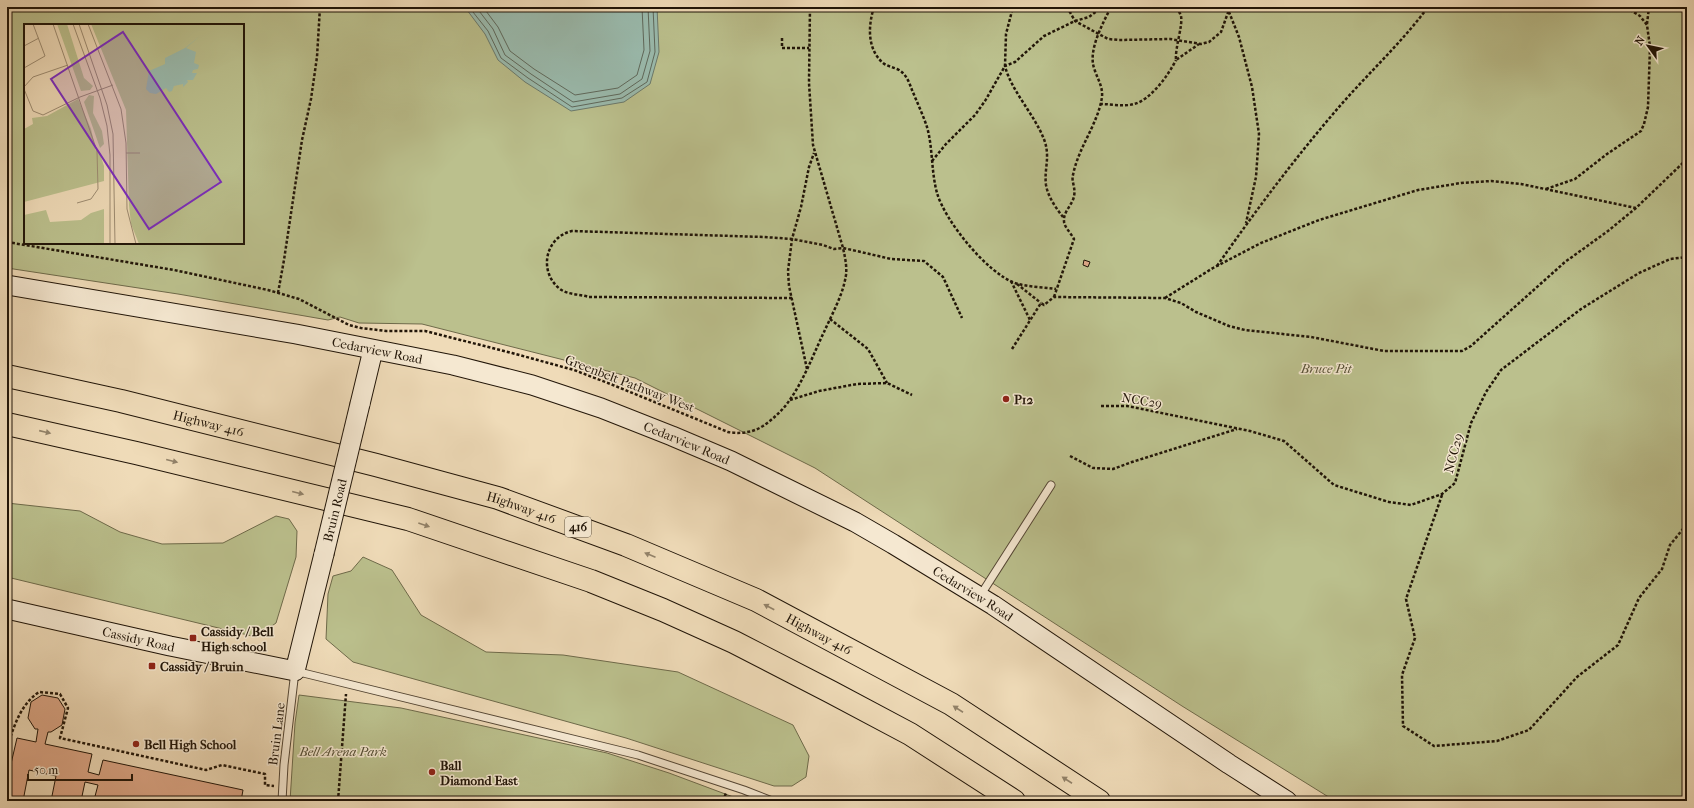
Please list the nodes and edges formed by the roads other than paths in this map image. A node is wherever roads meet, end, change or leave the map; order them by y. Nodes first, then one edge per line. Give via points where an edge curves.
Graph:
1 (7, 285) edge
2 (373, 350) junction
3 (7, 376) edge
4 (7, 424) edge
5 (1051, 486) dead end
6 (980, 596) junction
7 (7, 609) edge
8 (295, 671) junction
9 (282, 801) edge
10 (772, 801) edge
11 (1014, 801) edge
12 (1099, 801) edge
13 (1287, 801) edge

1 - 2 main road, Cedarview Road via 296,334
2 - 6 main road, Cedarview Road via 453,365 532,386 601,408 672,436 730,461 855,522
2 - 8 main road, Bruin Road, bridge
12 -> 3 highway, Highway 416 / 416 via 938,697 756,600 626,545 498,498 437,481 121,401
4 -> 11 highway via 136,452 408,520 591,581 734,642 831,692 910,734
5 - 6 lane
6 - 13 main road, Cedarview Road
7 - 8 main road, Cassidy Road
8 - 9 lane, Bruin Lane
8 - 10 lane via 638,754

